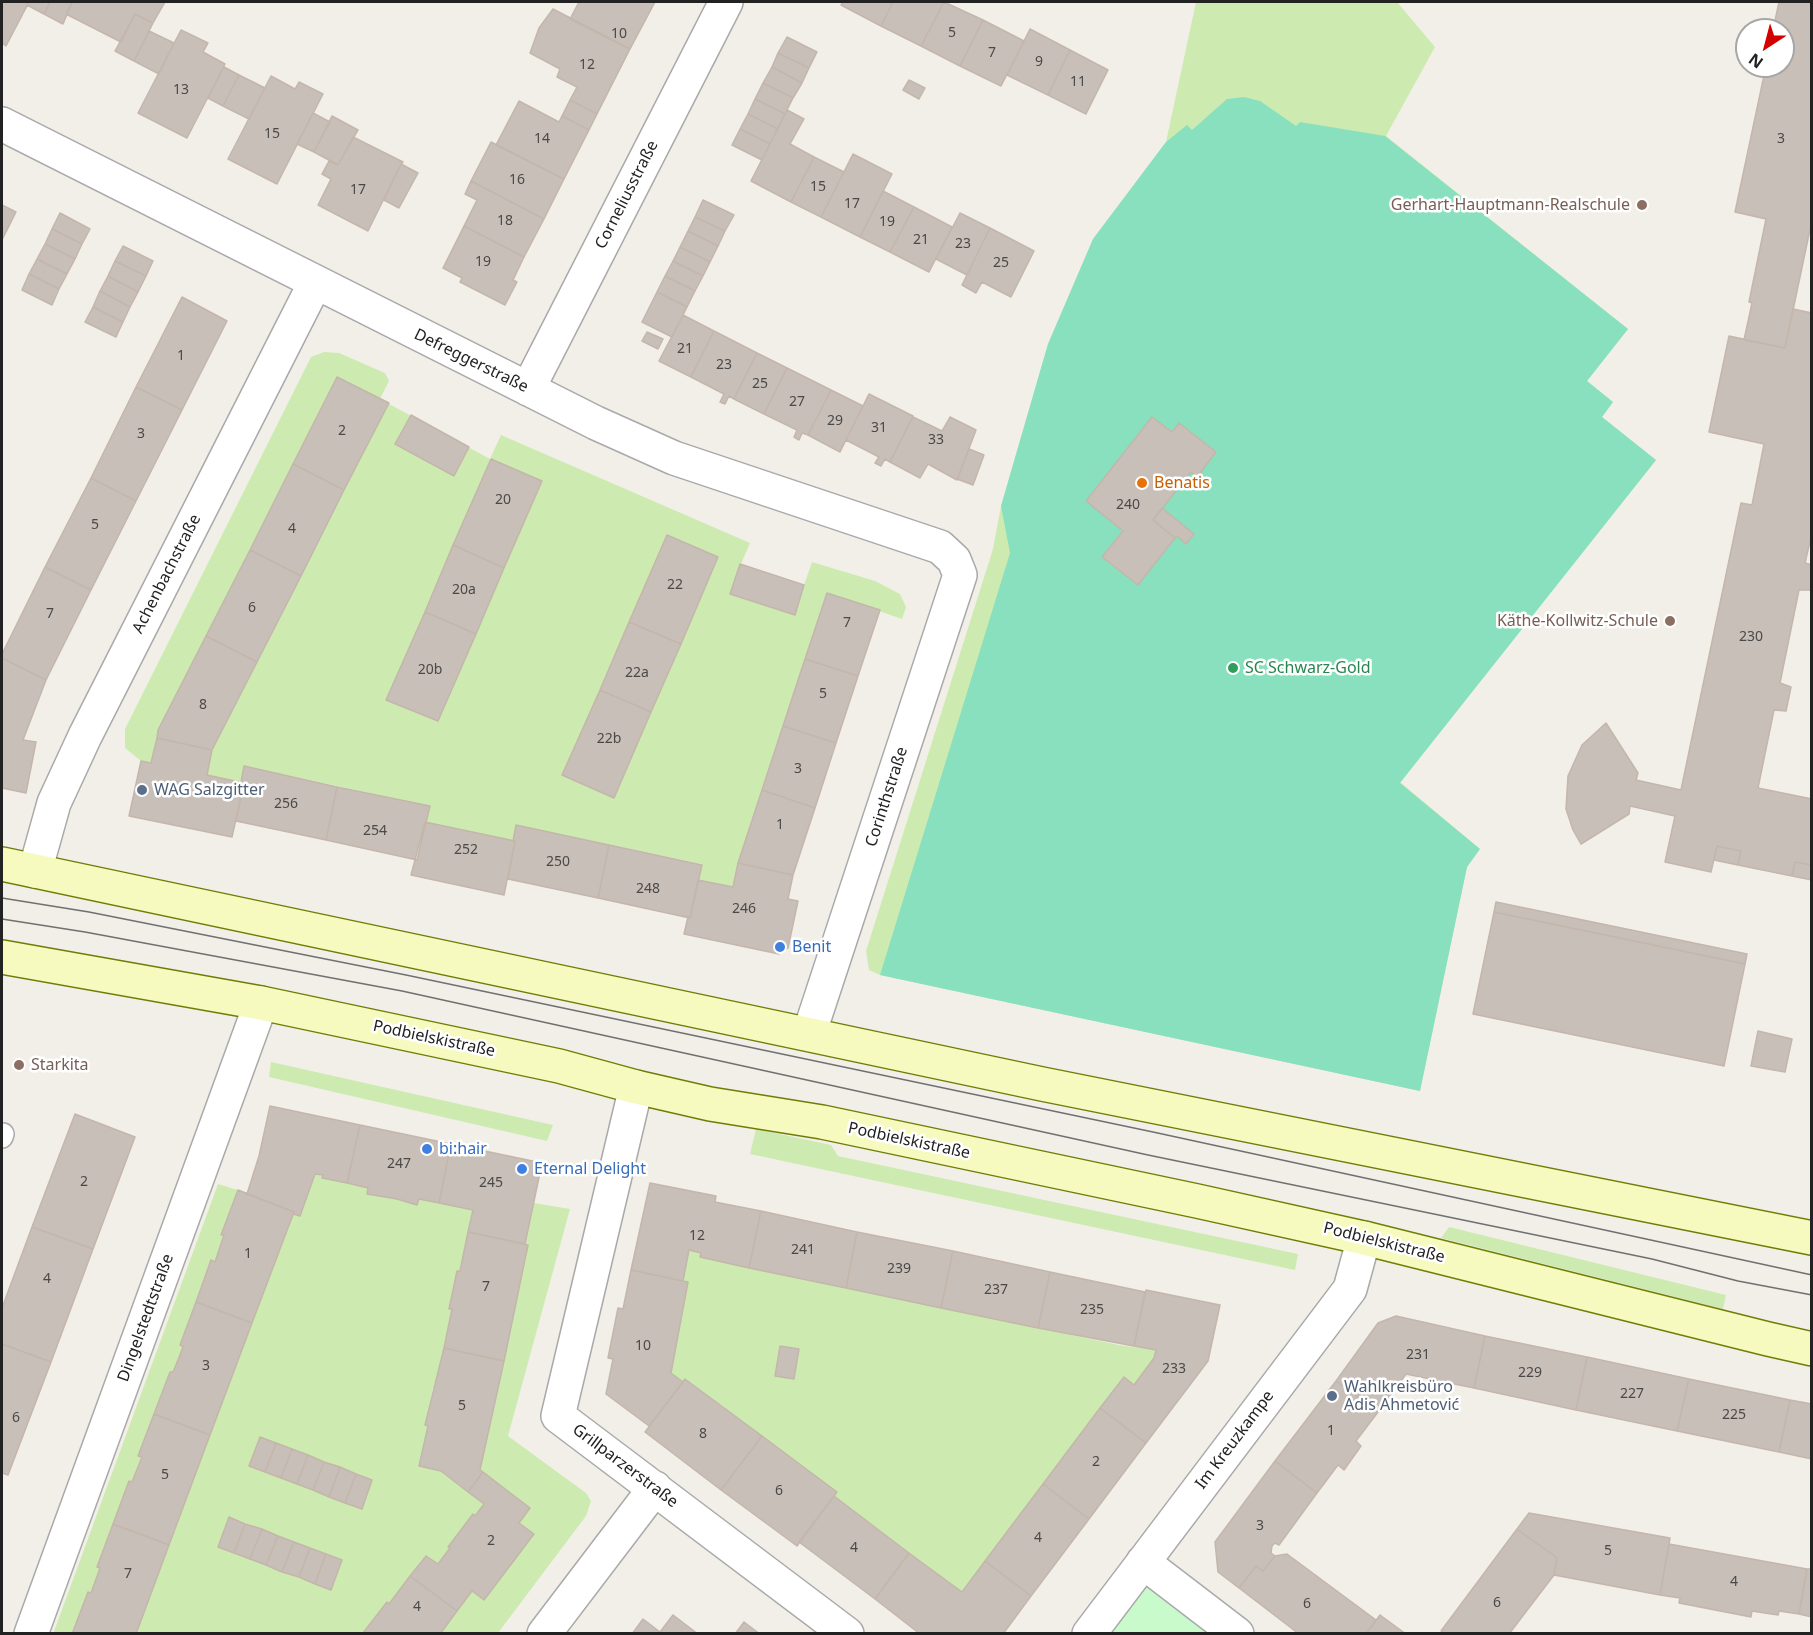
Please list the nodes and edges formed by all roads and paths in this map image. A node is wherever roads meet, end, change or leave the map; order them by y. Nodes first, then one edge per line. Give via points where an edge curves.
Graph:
1 (726, 2) edge
2 (2, 124) edge
3 (315, 283) junction
4 (528, 389) junction
5 (954, 560) joint
6 (2, 864) edge
7 (35, 872) junction
8 (2, 957) edge
9 (261, 1003) junction
10 (809, 1034) junction
11 (636, 1087) junction
12 (1364, 1238) junction
13 (1812, 1238) edge
14 (1812, 1349) edge
15 (655, 1488) junction
16 (1143, 1562) junction
17 (1232, 1632) edge
18 (31, 1634) edge
19 (544, 1634) edge
20 (847, 1634) edge
21 (1089, 1634) edge

1 - 4 street, Corneliusstraße
2 - 3 street, Defreggerstraße
3 - 4 street, Defreggerstraße
3 - 7 street, Achenbachstraße via 85,736 54,803
4 - 5 street, Defreggerstraße via 674,458 940,547
5 - 10 street, Corinthstraße via 960,575
6 - 7 main road
7 - 10 main road
8 - 9 main road, Podbielskistraße
9 - 11 main road, Podbielskistraße via 559,1066
9 - 18 street, Dingelstedtstraße
10 - 13 main road
11 - 12 main road, Podbielskistraße via 822,1122
11 - 15 street, Grillparzerstraße via 558,1416
12 - 14 main road, Podbielskistraße
12 - 16 street, Im Kreuzkampe via 1350,1289
15 - 19 street
15 - 20 street, Grillparzerstraße
16 - 17 street
16 - 21 street, Im Kreuzkampe

